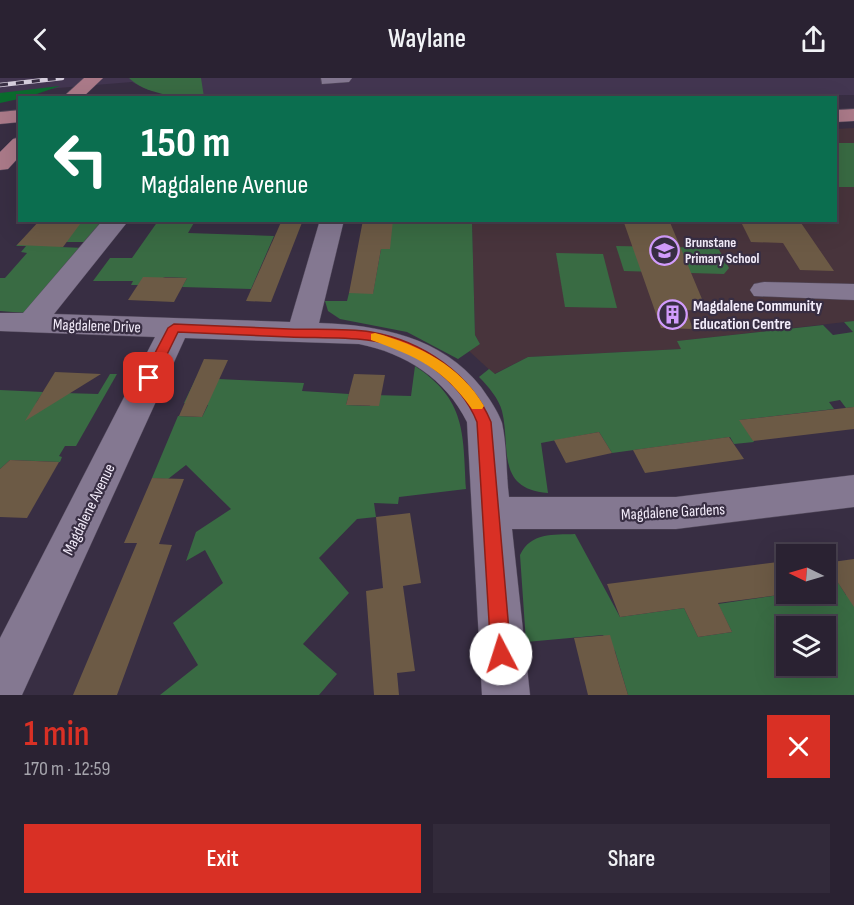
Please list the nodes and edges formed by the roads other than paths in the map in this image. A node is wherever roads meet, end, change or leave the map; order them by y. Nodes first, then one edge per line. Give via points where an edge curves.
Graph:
1 (97, 84) edge
2 (74, 96) edge
3 (854, 115) edge
4 (837, 116) edge
5 (837, 124) edge
6 (854, 124) edge
7 (14, 134) edge
8 (0, 164) edge
9 (0, 174) edge
10 (115, 222) edge
11 (331, 222) edge
12 (764, 290) dead end
13 (854, 292) edge
14 (15, 323) edge
15 (174, 328) junction
16 (302, 332) junction
17 (854, 491) edge
18 (490, 513) junction
19 (0, 689) edge
20 (506, 695) edge

1 - 2 main road
3 - 4 main road
5 - 6 main road
7 - 8 main road
7 - 9 main road
10 - 14 street
11 - 16 street
12 - 13 street
14 - 15 street, Magdalene Drive
15 - 16 street, Magdalene Drive
15 - 19 street, Magdalene Avenue
16 - 18 street, Magdalene Drive via 359,334 392,342 427,357 459,383 477,405 484,422
17 - 18 street, Magdalene Gardens via 676,513
18 - 20 street, Magdalene Drive

